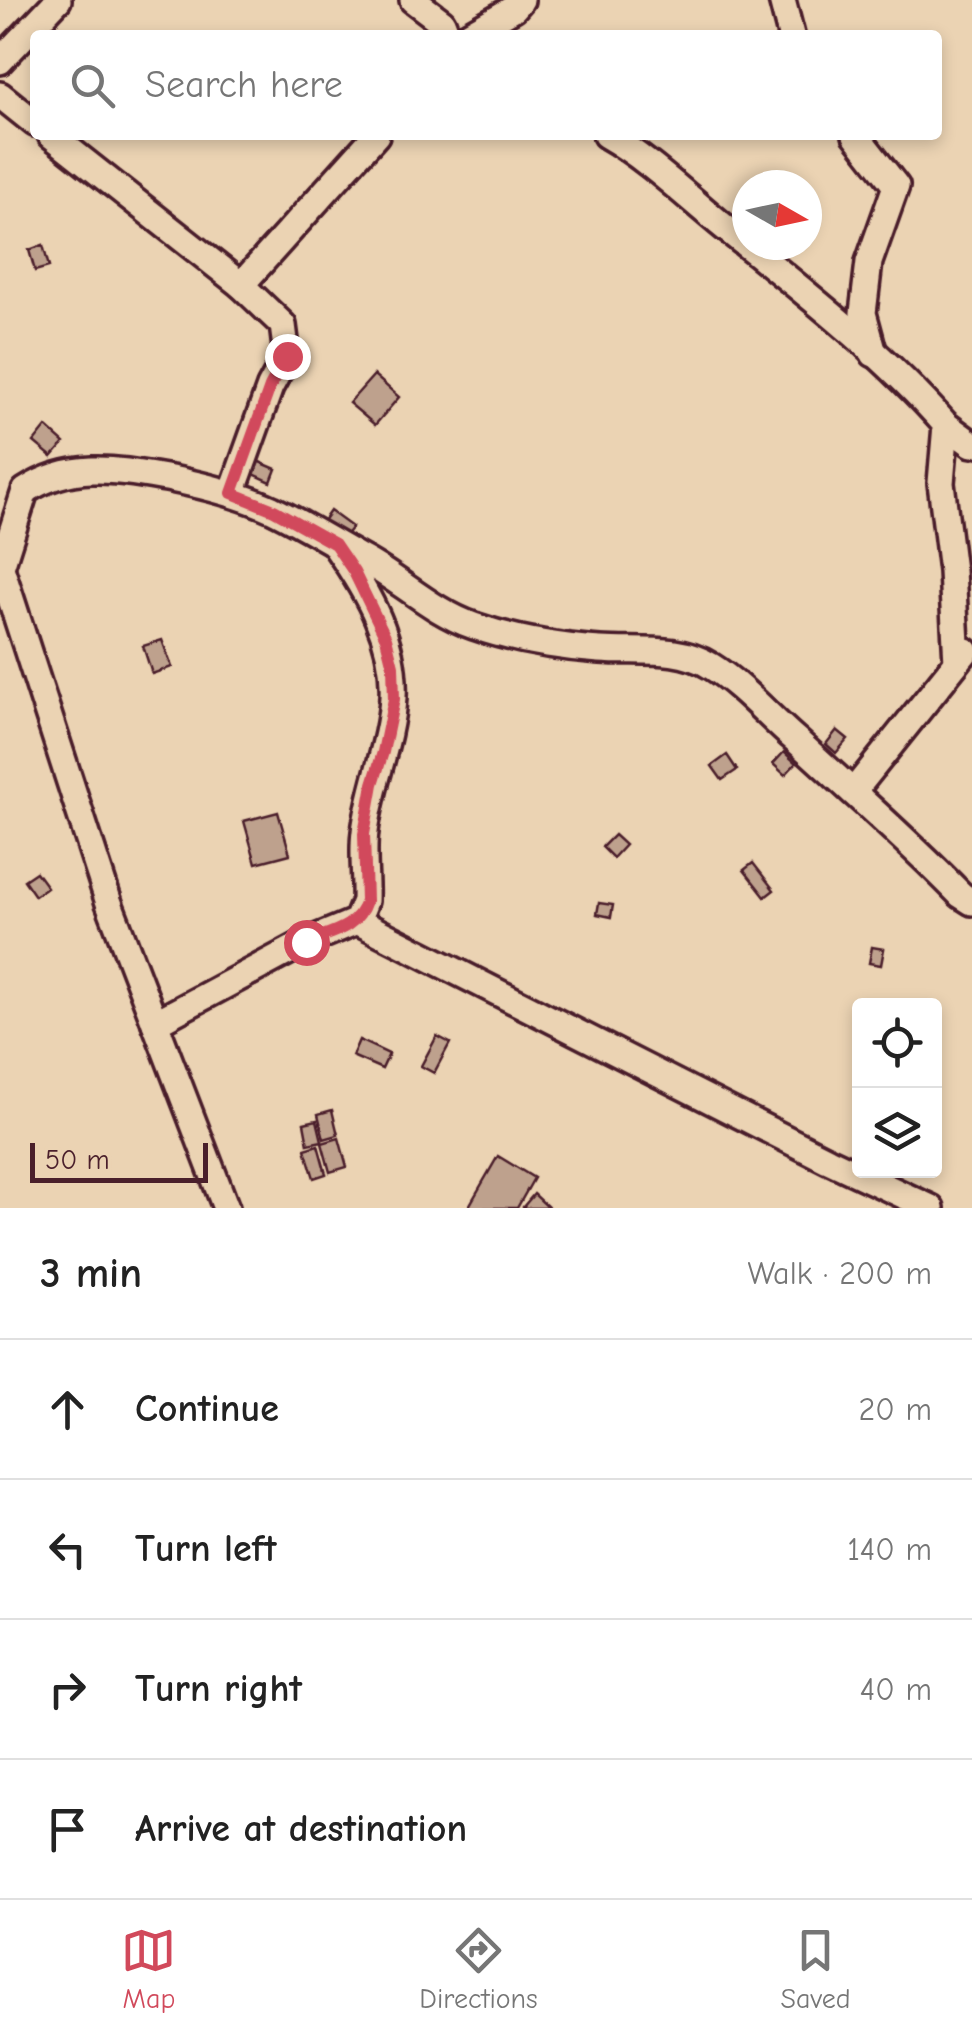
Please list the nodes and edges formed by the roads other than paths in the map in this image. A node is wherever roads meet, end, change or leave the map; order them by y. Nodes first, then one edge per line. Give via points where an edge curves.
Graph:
1 (58, 0) edge
2 (413, 0) edge
3 (521, 0) edge
4 (782, 0) edge
5 (445, 30) edge
6 (477, 30) edge
7 (790, 30) edge
8 (0, 61) edge
9 (0, 95) edge
10 (30, 118) edge
11 (57, 140) edge
12 (371, 140) edge
13 (614, 140) edge
14 (860, 140) edge
15 (240, 286) junction
16 (874, 354) junction
17 (946, 425) junction
18 (972, 444) edge
19 (232, 493) junction
20 (335, 544) junction
21 (0, 566) edge
22 (964, 653) edge
23 (853, 792) junction
24 (972, 902) edge
25 (357, 921) junction
26 (155, 1023) junction
27 (226, 1208) edge
28 (931, 1208) edge

1 - 8 street
2 - 5 street
3 - 6 street
4 - 7 street
9 - 10 street
11 - 15 street
12 - 15 street
13 - 16 street
14 - 16 street via 896,186 869,262 864,313
15 - 19 street via 283,325 287,356
16 - 17 street
17 - 18 street
17 - 22 street via 941,483
19 - 20 street
19 - 21 street via 112,468 55,475 25,492
20 - 23 street via 471,625 555,644 699,659 750,694
20 - 25 street via 372,606 393,666 394,699 364,834 366,901
21 - 26 street via 109,903
22 - 23 street
23 - 24 street
25 - 26 street
25 - 28 street
26 - 27 street

